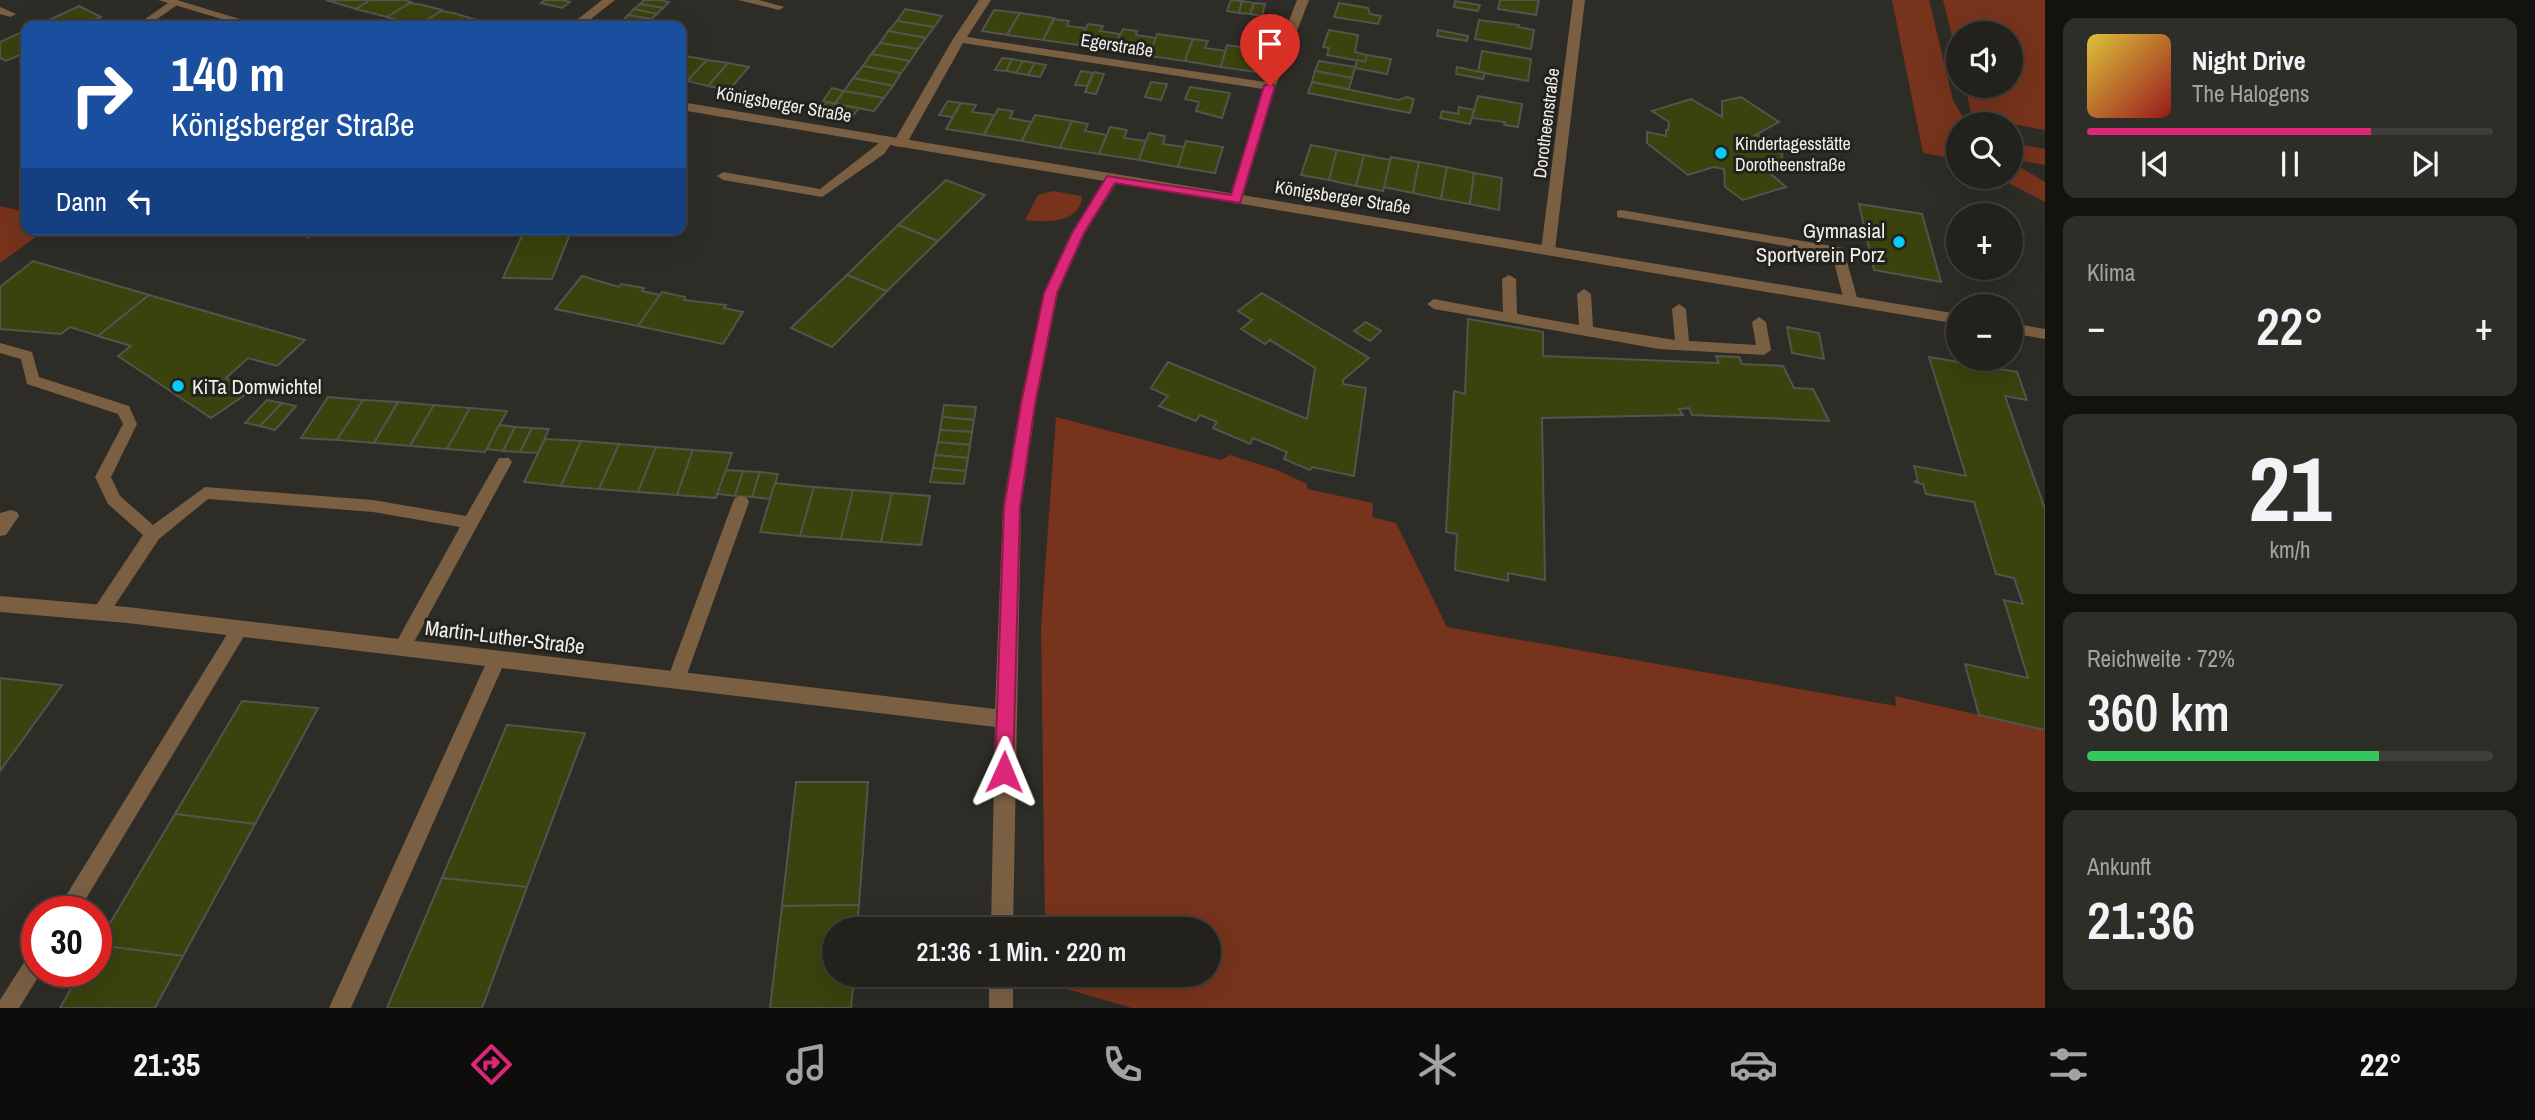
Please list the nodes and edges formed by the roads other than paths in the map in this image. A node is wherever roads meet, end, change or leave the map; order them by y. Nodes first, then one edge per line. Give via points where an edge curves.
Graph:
1 (609, 0) edge
2 (743, 0) edge
3 (985, 0) edge
4 (1303, 0) edge
5 (1579, 0) edge
6 (170, 1) edge
7 (779, 7) dead end
8 (146, 21) edge
9 (240, 21) edge
10 (582, 21) edge
11 (959, 38) junction
12 (1270, 86) junction
13 (686, 107) edge
14 (893, 142) junction
15 (723, 176) dead end
16 (1112, 179) junction
17 (1236, 200) junction
18 (1621, 214) dead end
19 (1548, 250) junction
20 (1509, 279) dead end
21 (1584, 293) dead end
22 (1851, 301) junction
23 (1434, 304) dead end
24 (1679, 309) dead end
25 (1510, 317) junction
26 (1946, 317) edge
27 (1759, 322) dead end
28 (2023, 330) edge
29 (1586, 331) junction
30 (2045, 334) edge
31 (1682, 345) junction
32 (0, 348) edge
33 (505, 462) dead end
34 (741, 502) dead end
35 (0, 519) edge
36 (471, 523) junction
37 (0, 530) edge
38 (153, 534) junction
39 (3, 608) edge
40 (101, 612) junction
41 (240, 628) junction
42 (402, 648) junction
43 (497, 659) junction
44 (676, 680) junction
45 (1004, 719) junction
46 (76, 896) edge
47 (1002, 917) edge
48 (21, 986) edge
49 (1001, 987) edge
50 (7, 1008) edge
51 (340, 1008) edge
52 (1001, 1008) edge

1 - 10 street
2 - 7 lane
3 - 11 street
4 - 12 street
5 - 19 street, Dorotheenstraße
6 - 8 lane
6 - 9 street
11 - 12 street, Egerstraße
11 - 14 street
12 - 17 street
13 - 14 street, Königsberger Straße
14 - 15 lane via 822,193
14 - 16 street, Königsberger Straße
16 - 17 street, Königsberger Straße
16 - 45 street via 1078,233 1051,293 1028,404 1012,507
17 - 19 street, Königsberger Straße
18 - 22 lane via 1838,251
19 - 22 street, Königsberger Straße
20 - 25 lane
21 - 29 lane
22 - 26 street, Königsberger Straße
23 - 25 lane
24 - 31 lane
25 - 29 lane
27 - 31 lane via 1764,350
28 - 30 street
29 - 31 lane
32 - 38 lane via 27,356 32,380 124,410 130,424 103,477 114,500
33 - 36 lane
34 - 44 lane
35 - 37 lane via 11,516
36 - 38 lane via 373,506 205,493
36 - 42 lane
38 - 40 lane
39 - 40 street, Martin-Luther-Straße
40 - 41 street, Martin-Luther-Straße
41 - 42 street, Martin-Luther-Straße
41 - 46 lane
42 - 43 street, Martin-Luther-Straße
43 - 44 street, Martin-Luther-Straße
43 - 51 lane
44 - 45 street, Martin-Luther-Straße
45 - 47 street
48 - 50 lane
49 - 52 street

